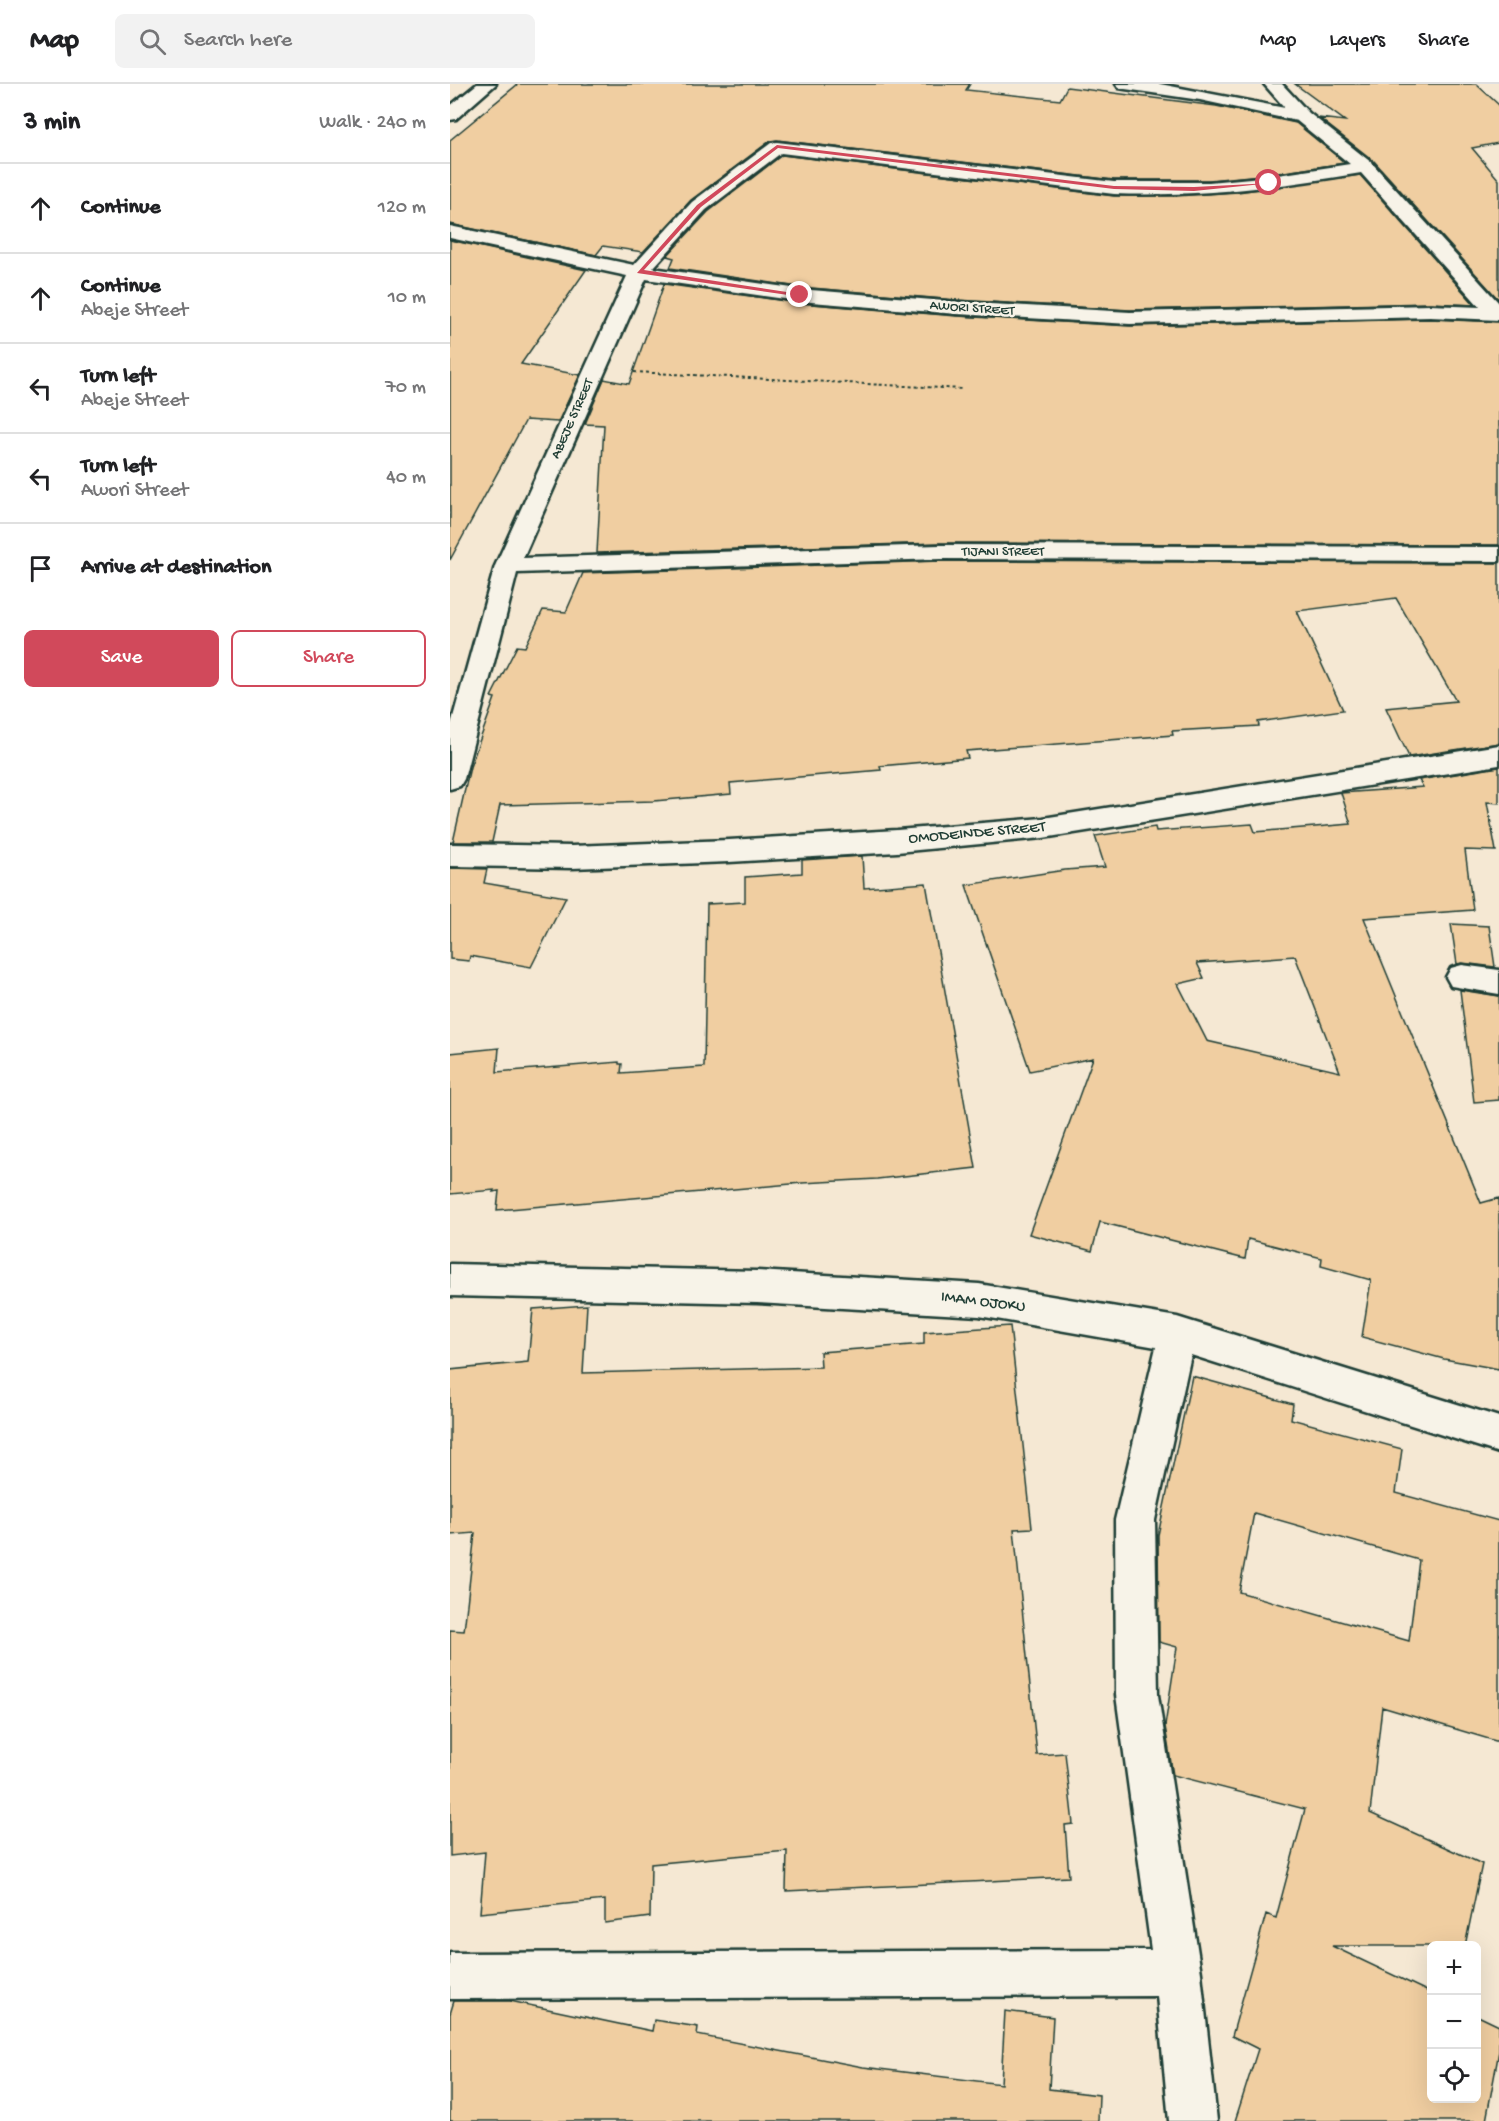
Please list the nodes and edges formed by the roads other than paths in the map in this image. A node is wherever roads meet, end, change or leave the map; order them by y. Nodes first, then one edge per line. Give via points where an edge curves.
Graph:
1 (487, 84) edge
2 (1125, 84) edge
3 (1273, 84) edge
4 (450, 115) edge
5 (1303, 117) junction
6 (1365, 167) junction
7 (450, 232) edge
8 (639, 272) junction
9 (1498, 314) edge
10 (1499, 554) edge
11 (507, 566) junction
12 (1499, 755) edge
13 (450, 779) edge
14 (450, 855) edge
15 (1462, 977) dead end
16 (1499, 982) edge
17 (450, 1280) edge
18 (1177, 1334) junction
19 (1499, 1435) edge
20 (1178, 1973) junction
21 (450, 1977) edge
22 (1193, 2121) edge

1 - 4 street
2 - 5 street
3 - 5 street
5 - 6 street
6 - 8 street, ABEJE STREET via 1269,183 1151,190 777,147 699,206
6 - 9 street
7 - 8 street, AWORI STREET
8 - 9 street, AWORI STREET via 800,295 1130,318 1430,311
8 - 11 street, ABEJE STREET
10 - 11 street, TIJANI STREET via 940,552
11 - 13 street, ABEJE STREET
12 - 14 street, OMODEINDE STREET via 1043,828 729,851 572,857
15 - 16 street
17 - 18 street, IMAM OJOKU via 757,1287 979,1300
18 - 19 street, IMAM OJOKU
18 - 20 street via 1135,1531 1137,1695
20 - 21 street
20 - 22 street

